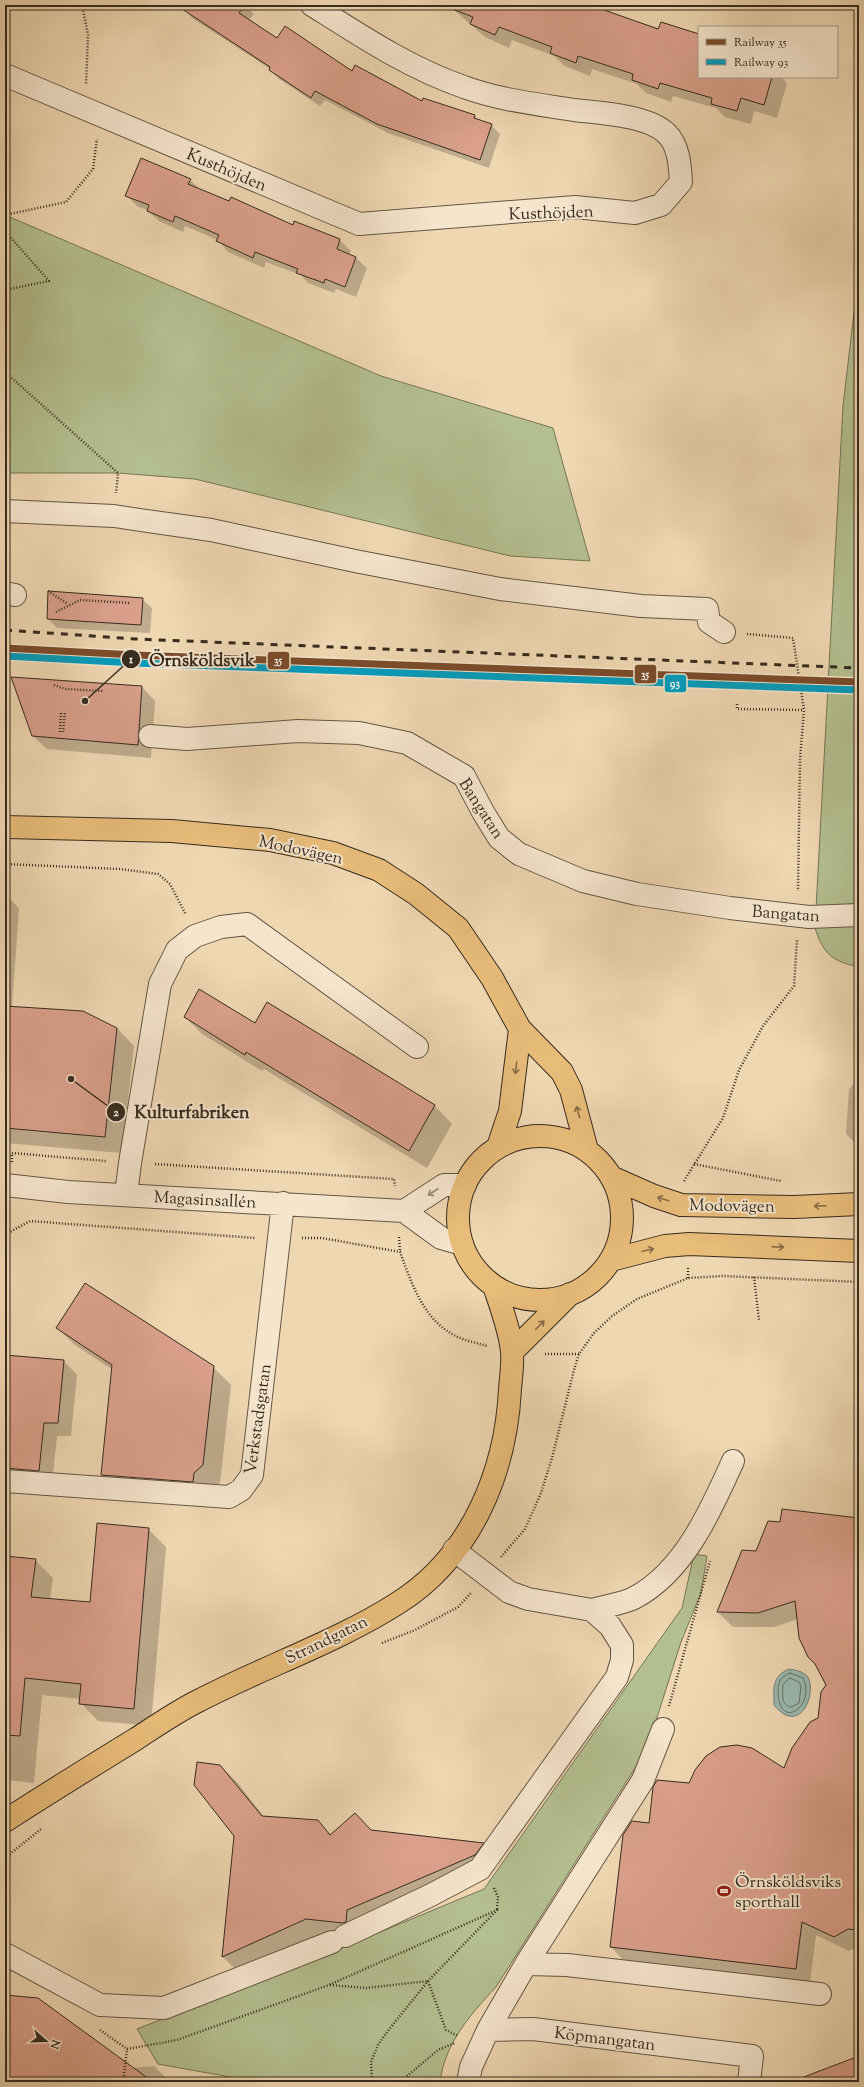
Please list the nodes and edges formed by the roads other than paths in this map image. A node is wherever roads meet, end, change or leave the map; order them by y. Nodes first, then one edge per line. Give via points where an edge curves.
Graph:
1 (312, 5) edge
2 (5, 75) edge
3 (5, 511) edge
4 (724, 632) road end
5 (150, 736) dead end
6 (5, 827) edge
7 (859, 915) edge
8 (520, 1029) junction
9 (417, 1047) dead end
10 (498, 1147) junction
11 (587, 1150) junction
12 (611, 1177) junction
13 (5, 1185) edge
14 (465, 1185) junction
15 (126, 1195) junction
16 (283, 1203) junction
17 (859, 1204) edge
18 (404, 1211) junction
19 (462, 1244) junction
20 (859, 1251) edge
21 (611, 1260) junction
22 (494, 1286) junction
23 (570, 1294) junction
24 (512, 1352) junction
25 (733, 1461) dead end
26 (5, 1481) edge
27 (454, 1550) junction
28 (592, 1610) junction
29 (663, 1729) road end
30 (5, 1821) edge
31 (5, 1954) edge
32 (526, 1964) junction
33 (820, 1994) dead end
34 (478, 2036) junction
35 (468, 2082) edge
36 (749, 2082) edge

1 - 2 street, Kusthöjden via 378,47 419,69 464,87 514,101 646,122 667,134 679,157 681,182 660,205 635,213 576,207 359,224
3 - 4 street via 114,516 211,530 500,589 641,606 706,609 709,622
5 - 7 street, Bangatan via 187,739 298,732 359,733 407,744 464,776 499,838 519,854 583,881 637,894 730,908 809,917
6 - 8 main road, Modovägen via 172,831 270,840 333,853 379,870 416,894 458,928 492,978
8 -> 10 main road via 510,1111
11 -> 8 main road, Modovägen via 571,1090 562,1072
9 - 15 street via 248,924 221,928 195,936 177,950 160,984
10 - 11 main road via 520,1138 543,1136 566,1140
10 - 14 main road via 478,1164
11 - 12 main road via 601,1162
17 -> 12 main road, Modovägen via 681,1205
12 - 21 main road via 619,1197 622,1218 619,1240
13 - 15 street, Magasinsallén
14 -> 18 street via 444,1185
14 - 19 main road via 459,1204 458,1224
15 - 16 street, Magasinsallén
16 - 18 street, Magasinsallén
16 - 26 street, Verkstadsgatan via 252,1475 242,1490 229,1497
18 - 19 street via 441,1238
19 - 22 main road via 474,1267
21 -> 20 main road via 665,1246 689,1244
21 - 23 main road via 586,1286
22 - 23 main road via 518,1297 544,1300
22 - 24 main road, Strandgatan
24 -> 23 main road
24 - 27 main road, Strandgatan via 509,1414 500,1461 483,1504
25 - 28 street via 695,1537 676,1562 654,1584 633,1599
27 - 28 street via 509,1592 528,1599
27 - 30 main road, Strandgatan via 428,1580 398,1603 328,1641 260,1670 196,1702
28 - 31 street via 610,1626 622,1645 622,1660 617,1677 480,1869 338,1939 164,2008 100,2004
29 - 32 street via 643,1780
32 - 33 street via 567,1965
32 - 34 street
34 - 35 street
34 - 36 street, Köpmangatan via 533,2029 752,2056

